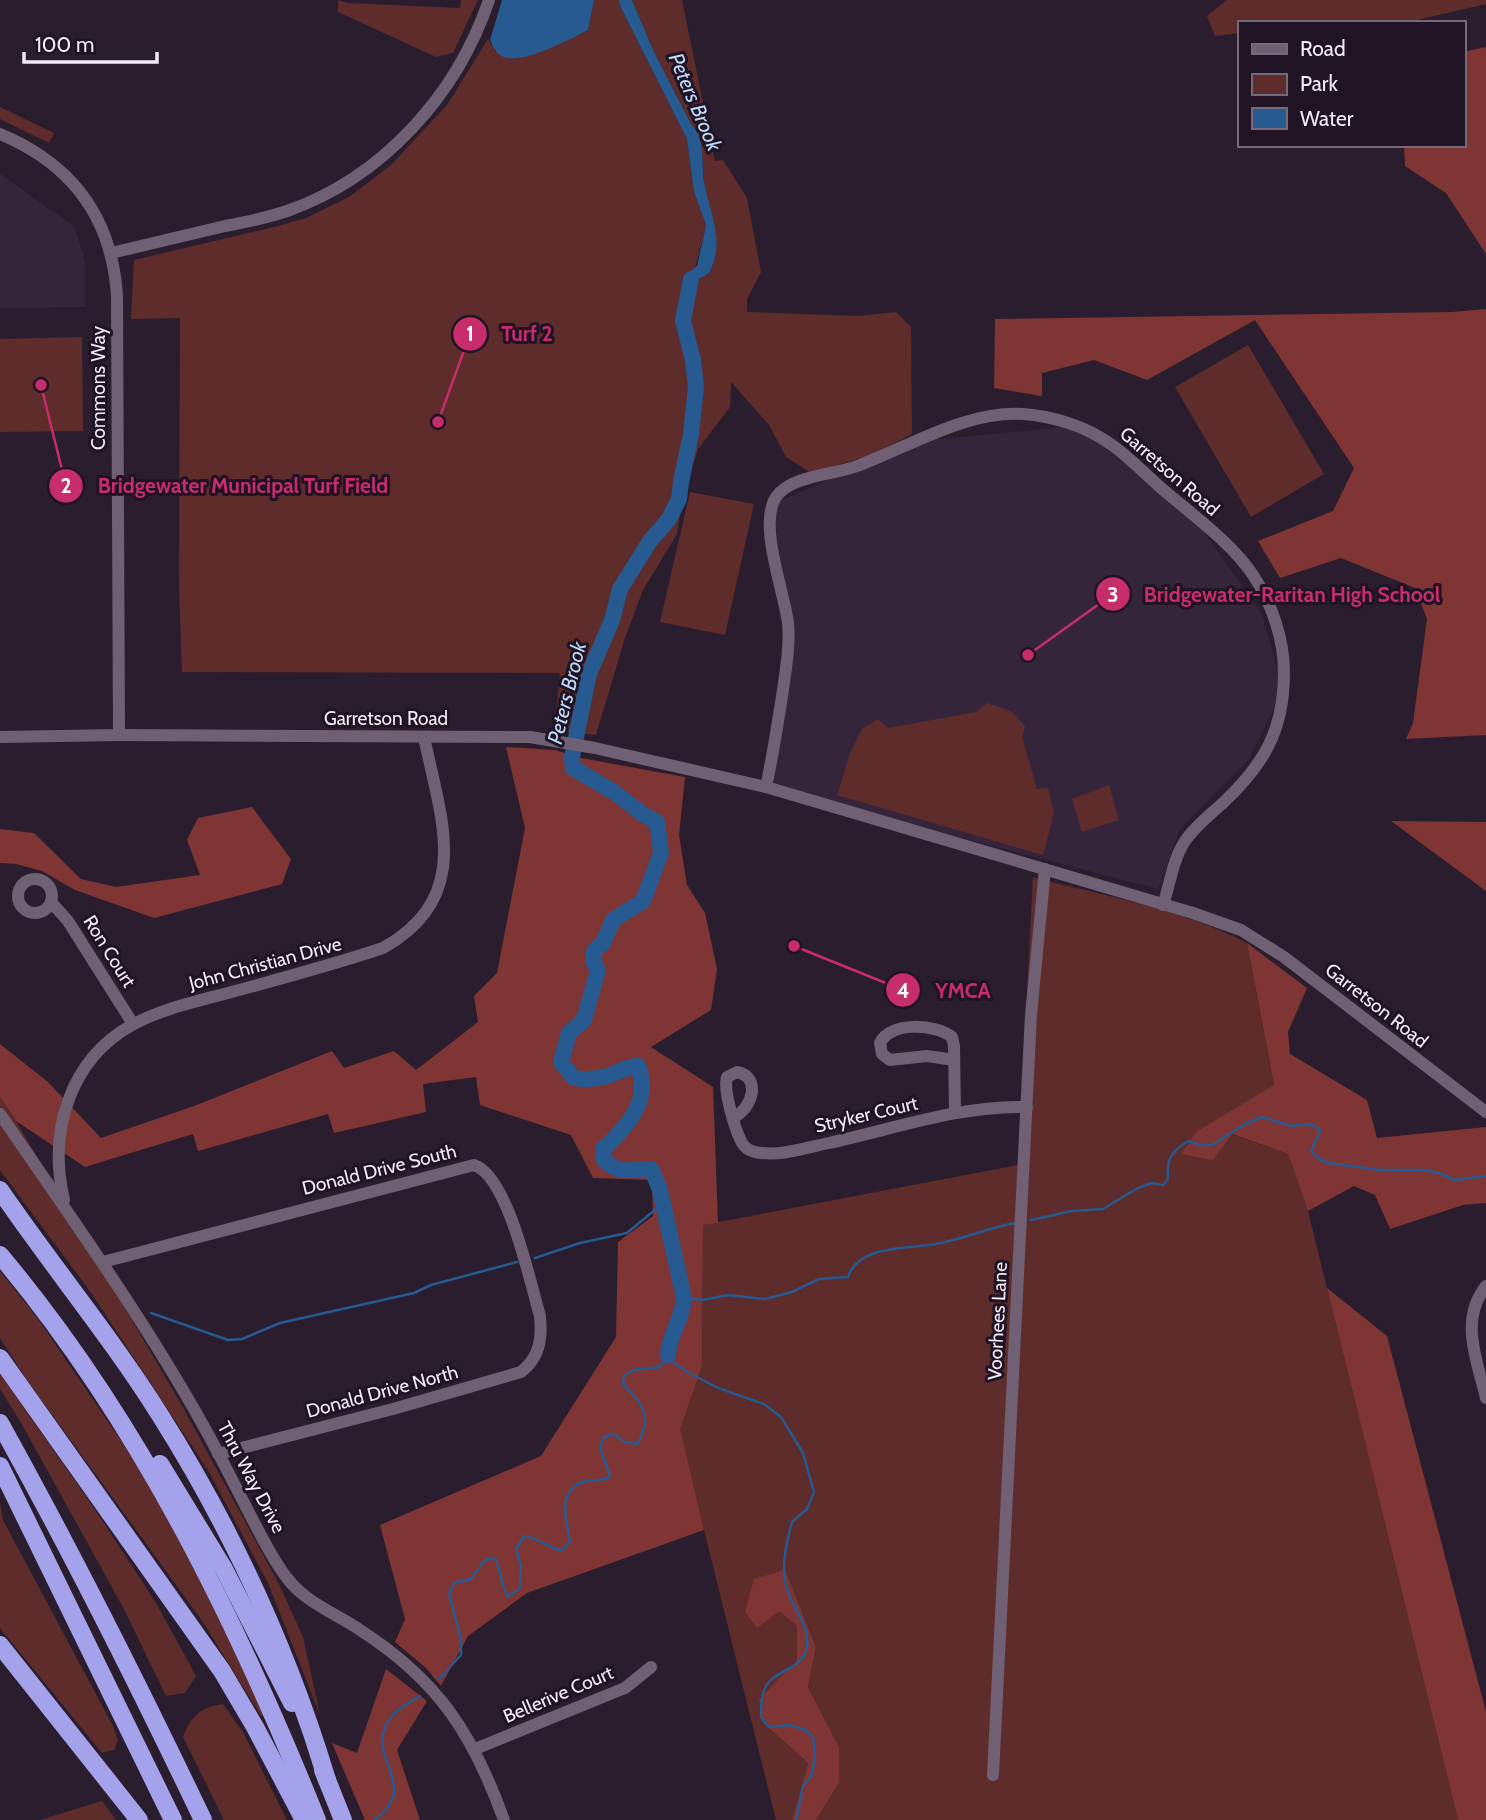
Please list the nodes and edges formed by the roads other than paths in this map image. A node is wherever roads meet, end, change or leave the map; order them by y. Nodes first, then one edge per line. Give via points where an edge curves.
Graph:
1 (489, 0) edge
2 (0, 134) edge
3 (111, 253) junction
4 (119, 735) junction
5 (0, 737) edge
6 (424, 737) junction
7 (766, 787) junction
8 (1045, 869) junction
9 (51, 902) dead end
10 (1163, 905) junction
11 (133, 1024) junction
12 (954, 1060) junction
13 (1027, 1107) junction
14 (1486, 1112) edge
15 (955, 1113) junction
16 (0, 1114) edge
17 (734, 1117) dead end
18 (0, 1190) edge
19 (65, 1208) junction
20 (0, 1255) edge
21 (103, 1262) junction
22 (1486, 1286) edge
23 (541, 1343) joint
24 (75, 1350) junction
25 (0, 1358) edge
26 (1486, 1398) edge
27 (0, 1423) edge
28 (218, 1454) junction
29 (0, 1466) edge
30 (0, 1644) edge
31 (651, 1667) dead end
32 (475, 1749) junction
33 (993, 1775) dead end
34 (327, 1780) junction
35 (139, 1820) edge
36 (173, 1820) edge
37 (203, 1820) edge
38 (304, 1820) edge
39 (317, 1820) edge
40 (343, 1820) edge
41 (504, 1820) edge

1 - 3 street via 471,46 435,101 396,144 354,178 286,212
2 - 3 street, Commons Way via 39,153 66,175 92,209
3 - 4 street, Commons Way via 117,296
4 - 5 street, Garretson Road
4 - 6 street, Garretson Road
6 - 7 street, Garretson Road via 551,739
6 - 11 street, John Christian Drive via 446,851 434,898 412,928 383,948 176,1007
7 - 8 street, Garretson Road
7 - 10 street, Garretson Road via 789,646 769,520 781,491 796,482 850,470 976,419 1023,414 1068,423 1109,442 1239,558 1262,590 1280,637 1284,675 1278,721 1269,747 1247,780 1185,840
8 - 10 street, Garretson Road
8 - 13 street, Voorhees Lane
9 - 11 street, Ron Court via 68,921
10 - 14 street, Garretson Road via 1221,921 1259,940
11 - 19 street, John Christian Drive via 98,1052 69,1096 57,1160
12 - 12 street via 952,1037 932,1029 896,1030 880,1043 882,1054 890,1060 927,1056
12 - 15 street
13 - 15 street, Stryker Court
13 - 33 street, Voorhees Lane
15 - 17 street, Stryker Court via 817,1146 767,1153 745,1147
16 - 19 street, Thru Way Drive
18 - 34 highway via 132,1373 229,1535 298,1690
19 - 21 street, Thru Way Drive
20 - 24 highway
21 - 23 street, Donald Drive South via 474,1165 486,1171 501,1193 540,1317
21 - 28 street, Thru Way Drive
22 - 26 street via 1470,1322
23 - 28 street, Donald Drive North via 521,1372
24 - 34 highway via 88,1360 117,1401 198,1525 266,1648
24 - 39 highway via 184,1528 266,1698
25 - 38 highway via 222,1671
27 - 37 highway via 125,1658
28 - 32 street, Thru Way Drive via 287,1579 306,1598 359,1629 416,1672
29 - 36 highway
30 - 35 highway
31 - 32 street, Bellerive Court via 625,1688
32 - 41 street, Thru Way Drive
34 - 40 highway

